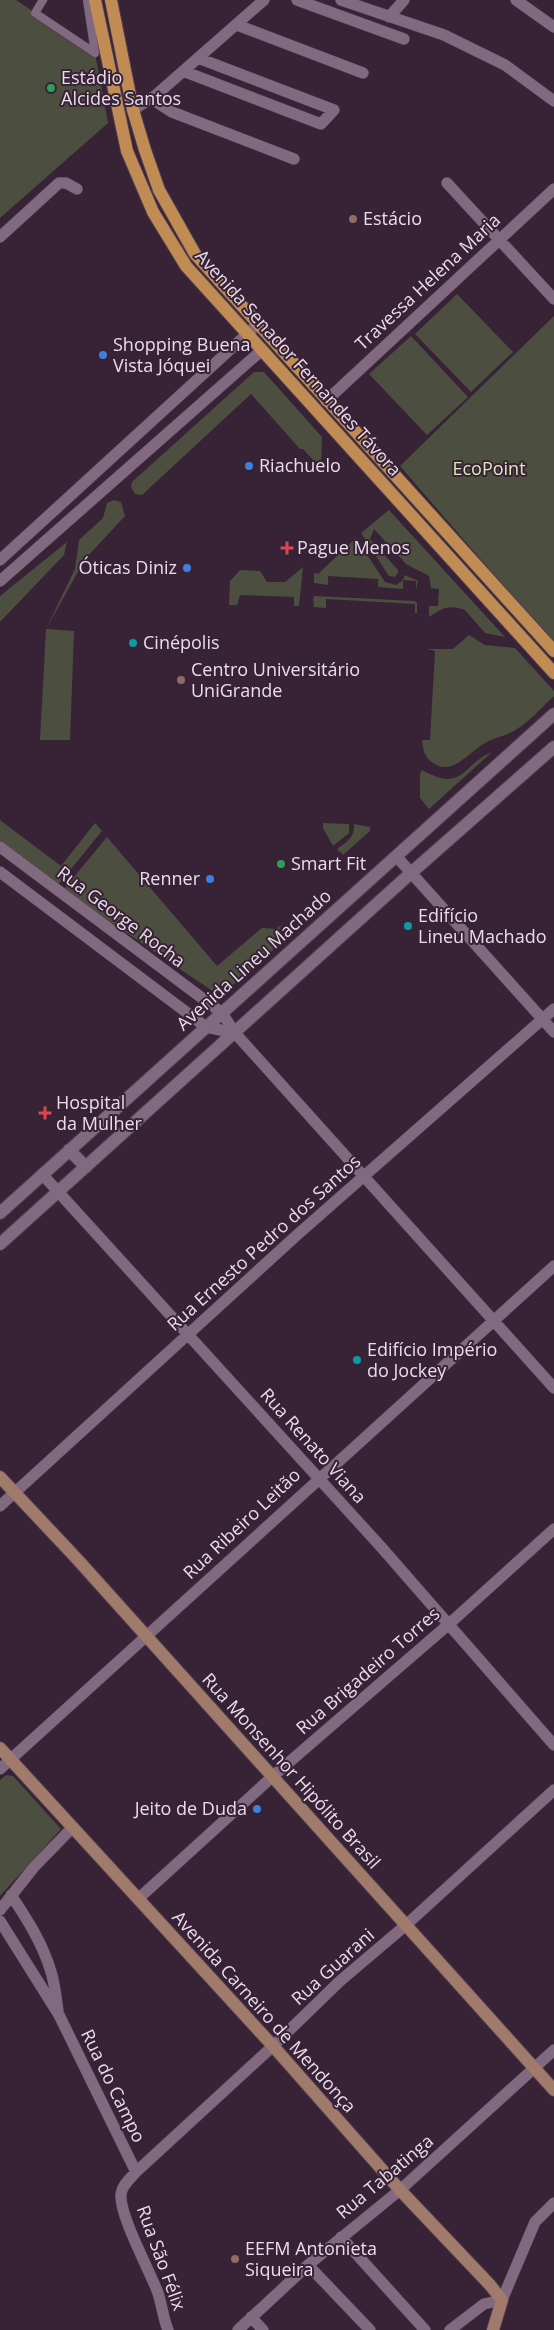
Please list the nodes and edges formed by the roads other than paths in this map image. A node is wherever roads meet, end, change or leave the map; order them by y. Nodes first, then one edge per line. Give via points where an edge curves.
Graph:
1 (43, 0) edge
2 (88, 0) edge
3 (95, 0) edge
4 (111, 0) edge
5 (264, 0) edge
6 (297, 0) edge
7 (339, 0) edge
8 (404, 0) edge
9 (516, 0) edge
10 (332, 14) junction
11 (389, 17) junction
12 (237, 25) junction
13 (554, 27) edge
14 (404, 39) dead end
15 (198, 58) junction
16 (183, 71) junction
17 (362, 73) dead end
18 (271, 86) junction
19 (156, 96) junction
20 (260, 100) junction
21 (554, 100) edge
22 (132, 110) junction
23 (294, 159) dead end
24 (447, 183) dead end
25 (77, 188) dead end
26 (554, 189) edge
27 (0, 237) edge
28 (500, 240) junction
29 (554, 299) edge
30 (258, 324) junction
31 (247, 334) junction
32 (262, 350) junction
33 (326, 401) junction
34 (100, 469) junction
35 (112, 483) junction
36 (0, 560) edge
37 (0, 581) edge
38 (554, 651) edge
39 (554, 673) edge
40 (554, 714) edge
41 (554, 747) edge
42 (0, 847) edge
43 (396, 856) junction
44 (0, 872) edge
45 (411, 873) junction
46 (554, 1009) edge
47 (222, 1013) junction
48 (543, 1019) junction
49 (206, 1027) junction
50 (235, 1032) junction
51 (554, 1032) edge
52 (69, 1150) junction
53 (86, 1167) junction
54 (42, 1174) junction
55 (363, 1176) junction
56 (59, 1191) junction
57 (3, 1210) edge
58 (22, 1224) junction
59 (0, 1244) edge
60 (554, 1266) edge
61 (493, 1320) junction
62 (190, 1335) junction
63 (554, 1388) edge
64 (0, 1477) edge
65 (318, 1478) junction
66 (14, 1493) junction
67 (0, 1506) edge
68 (554, 1529) edge
69 (449, 1624) junction
70 (146, 1637) junction
71 (554, 1745) edge
72 (0, 1748) edge
73 (10, 1760) junction
74 (0, 1769) edge
75 (272, 1777) junction
76 (554, 1790) edge
77 (73, 1827) junction
78 (11, 1895) junction
79 (138, 1899) junction
80 (0, 1910) edge
81 (0, 1922) edge
82 (406, 1925) junction
83 (59, 2015) junction
84 (273, 2046) junction
85 (554, 2050) edge
86 (535, 2068) junction
87 (554, 2090) edge
88 (136, 2172) junction
89 (400, 2190) junction
90 (554, 2203) edge
91 (342, 2237) junction
92 (308, 2265) junction
93 (502, 2300) junction
94 (252, 2317) junction
95 (164, 2328) edge
96 (238, 2330) edge
97 (263, 2330) edge
98 (370, 2330) edge
99 (425, 2330) edge
100 (450, 2330) edge
101 (493, 2330) edge

1 - 2 street via 34,13 95,53
3 - 31 main road, Avenida Senador Fernandes Távora via 127,151 149,203 186,266
4 - 22 main road, Avenida Senador Fernandes Távora
5 - 12 street
6 - 10 street
7 - 10 street
7 - 11 street
8 - 11 street
9 - 13 street
10 - 14 street
11 - 21 street via 444,35 505,65
12 - 15 street
12 - 17 street
15 - 16 street
15 - 18 street
16 - 19 street
16 - 20 street
18 - 20 street
18 - 20 street via 334,110 321,124
19 - 22 street
19 - 23 street via 158,103 172,112
22 - 30 main road, Avenida Senador Fernandes Távora via 158,190 195,254
24 - 28 street
25 - 27 street via 59,183
26 - 28 street, Travessa Helena Maria
28 - 29 street
28 - 33 street, Travessa Helena Maria
30 - 31 street
30 - 33 main road, Avenida Senador Fernandes Távora
31 - 32 main road, Avenida Senador Fernandes Távora
31 - 34 street
32 - 35 street
32 - 39 main road, Avenida Senador Fernandes Távora
33 - 38 main road, Avenida Senador Fernandes Távora
34 - 35 street
34 - 36 street
35 - 37 street
40 - 43 street, Avenida Lineu Machado
41 - 45 street
42 - 47 street, Rua George Rocha
43 - 45 street
43 - 47 street, Avenida Lineu Machado
44 - 49 street, Rua George Rocha
45 - 48 street
45 - 50 street
46 - 48 street, Rua Ernesto Pedro dos Santos
47 - 49 street, Avenida Lineu Machado
47 - 50 street, Rua George Rocha
48 - 51 street
48 - 55 street, Rua Ernesto Pedro dos Santos
49 - 50 street
49 - 52 street, Avenida Lineu Machado
50 - 53 street
50 - 55 street, Rua George Rocha
52 - 53 street
52 - 54 street, Avenida Lineu Machado
53 - 56 street
54 - 56 street, Rua Renato Viana
54 - 57 street, Avenida Lineu Machado
55 - 61 street, Rua George Rocha
55 - 62 street, Rua Ernesto Pedro dos Santos
56 - 58 street
56 - 62 street, Rua Renato Viana
57 - 58 street
58 - 59 street
60 - 61 street, Rua Ribeiro Leitão
61 - 63 street, Rua George Rocha
61 - 65 street, Rua Ribeiro Leitão
62 - 65 street, Rua Renato Viana
62 - 66 street, Rua Ernesto Pedro dos Santos
64 - 66 main road, Rua Monsenhor Hipólito Brasil
65 - 69 street, Rua Renato Viana
65 - 70 street, Rua Ribeiro Leitão
66 - 67 street, Rua Ernesto Pedro dos Santos
66 - 70 main road, Rua Monsenhor Hipólito Brasil
68 - 69 street, Rua Brigadeiro Torres
69 - 71 street, Rua Renato Viana
69 - 75 street, Rua Brigadeiro Torres
70 - 73 street, Rua Ribeiro Leitão
70 - 75 main road, Rua Monsenhor Hipólito Brasil
72 - 73 main road, Avenida Carneiro de Mendonça
73 - 74 street, Rua Ribeiro Leitão
73 - 77 main road, Avenida Carneiro de Mendonça
75 - 79 street, Rua Brigadeiro Torres
75 - 82 main road, Rua Monsenhor Hipólito Brasil
76 - 82 street, Rua Guarani
77 - 78 street
77 - 79 main road, Avenida Carneiro de Mendonça
78 - 80 street
78 - 83 street, Rua do Campo via 34,1931 49,1966
79 - 84 main road, Avenida Carneiro de Mendonça
81 - 83 street, Rua do Campo
82 - 84 street, Rua Guarani via 340,1981
82 - 86 main road, Rua Monsenhor Hipólito Brasil
83 - 88 street, Rua do Campo
84 - 88 street, Rua Guarani
84 - 89 main road, Avenida Carneiro de Mendonça
85 - 86 street, Rua Tabatinga
86 - 87 main road, Rua Monsenhor Hipólito Brasil
86 - 89 street, Rua Tabatinga
88 - 95 street, Rua São Félix via 122,2190 121,2197 157,2290
89 - 91 street, Rua Tabatinga
89 - 93 main road, Avenida Carneiro de Mendonça
90 - 93 street via 535,2222
91 - 92 street, Rua Tabatinga
91 - 99 street
92 - 94 street, Rua Tabatinga
92 - 98 street
93 - 100 street via 484,2304
93 - 101 main road
94 - 96 street, Rua Tabatinga
94 - 97 street

